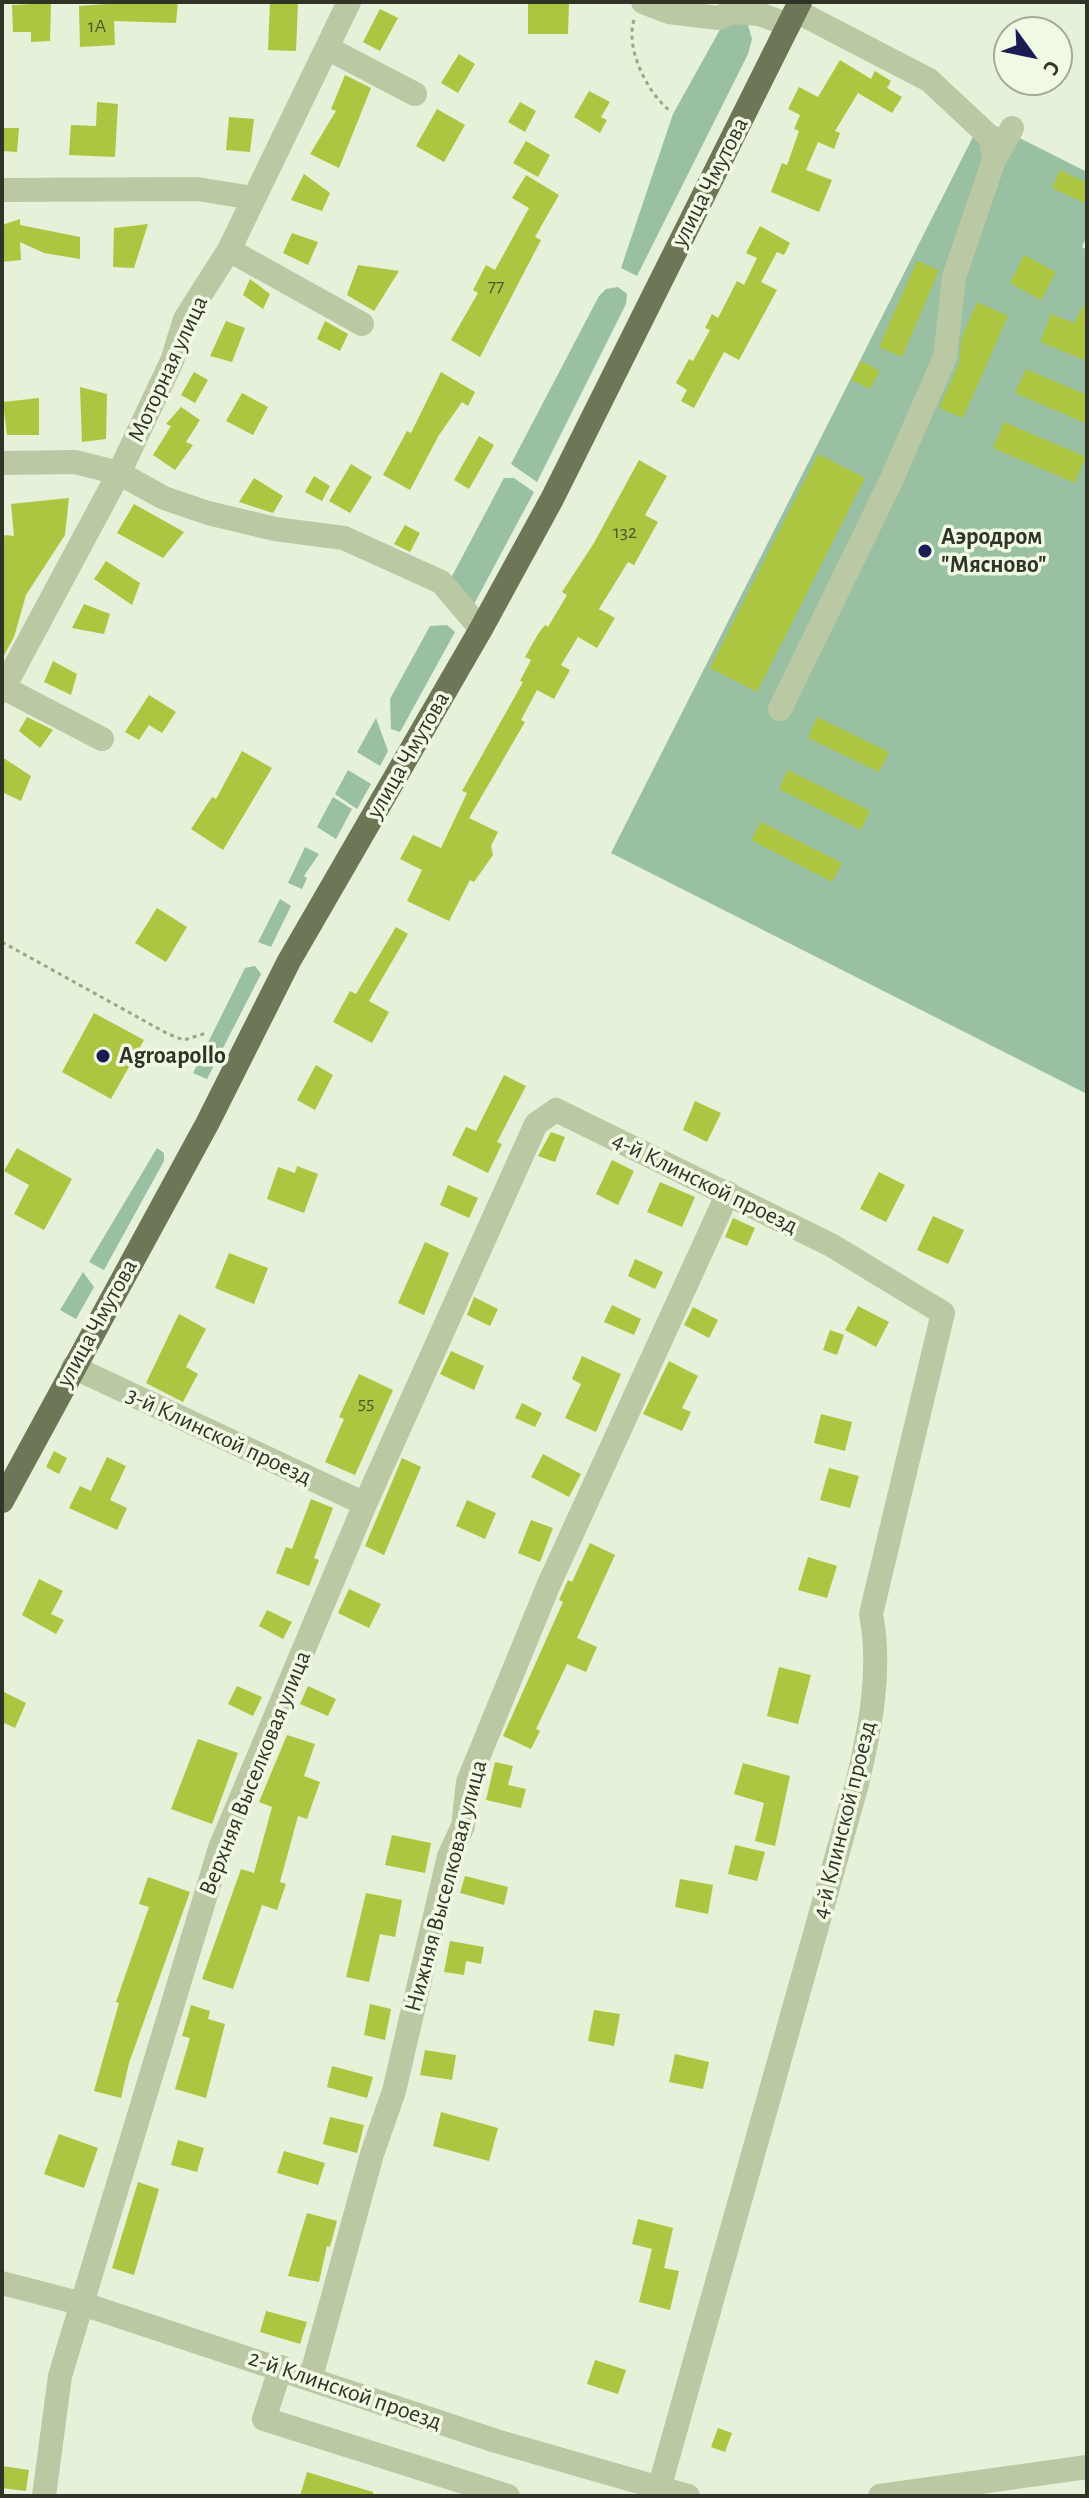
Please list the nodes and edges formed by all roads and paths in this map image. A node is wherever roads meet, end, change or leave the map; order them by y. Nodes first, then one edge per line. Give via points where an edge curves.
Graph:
1 (349, 2) edge
2 (644, 3) edge
3 (795, 13) edge
4 (329, 49) junction
5 (415, 94) dead end
6 (669, 110) dead end
7 (1012, 128) dead end
8 (994, 160) junction
9 (2, 190) edge
10 (253, 198) junction
11 (229, 250) junction
12 (362, 324) dead end
13 (2, 463) edge
14 (119, 473) junction
15 (481, 629) junction
16 (3, 690) edge
17 (780, 709) dead end
18 (102, 739) dead end
19 (2, 942) edge
20 (206, 1033) dead end
21 (536, 1124) joint
22 (728, 1193) junction
23 (73, 1367) junction
24 (2, 1501) edge
25 (365, 1504) junction
26 (2, 2283) edge
27 (83, 2304) junction
28 (281, 2367) junction
29 (311, 2377) junction
30 (1087, 2467) edge
31 (658, 2493) edge
32 (44, 2496) edge
33 (508, 2496) edge
34 (688, 2496) edge
35 (880, 2496) edge

1 - 4 street, Моторная улица
2 - 3 street via 718,18 733,12
2 - 6 path via 630,42 654,97
3 - 8 street via 929,80 991,138
3 - 15 main road, улица Чмутова via 552,499
4 - 5 street
4 - 10 street, Моторная улица
7 - 8 street
8 - 17 street via 954,277 945,357
9 - 10 street via 197,189
10 - 11 street, Моторная улица
11 - 12 street
11 - 14 street, Моторная улица via 185,319 172,361
13 - 14 street via 75,462
14 - 15 street via 164,498 208,513 344,538 441,582
14 - 16 street, Моторная улица
15 - 23 main road, улица Чмутова via 289,961 207,1124
16 - 18 street
19 - 20 path via 168,1034 184,1040
21 - 22 street, 4-й Клинской проезд via 556,1110
21 - 25 street, Верхняя Выселковая улица
22 - 29 street, Нижняя Выселковая улица via 549,1584 468,1782 463,1826 449,1856 394,2091
22 - 31 street, 4-й Клинской проезд via 831,1245 943,1313 871,1614 875,1676 857,1784
23 - 24 main road, улица Чмутова
23 - 25 street, 3-й Клинской проезд
25 - 27 street, Верхняя Выселковая улица via 220,1848
26 - 27 street, 2-й Клинской проезд
27 - 28 street, 2-й Клинской проезд
27 - 32 street, Верхняя Выселковая улица via 52,2413
28 - 29 street, 2-й Клинской проезд
28 - 33 street via 264,2419
29 - 31 street, 2-й Клинской проезд
30 - 35 street
31 - 34 street, 2-й Клинской проезд

